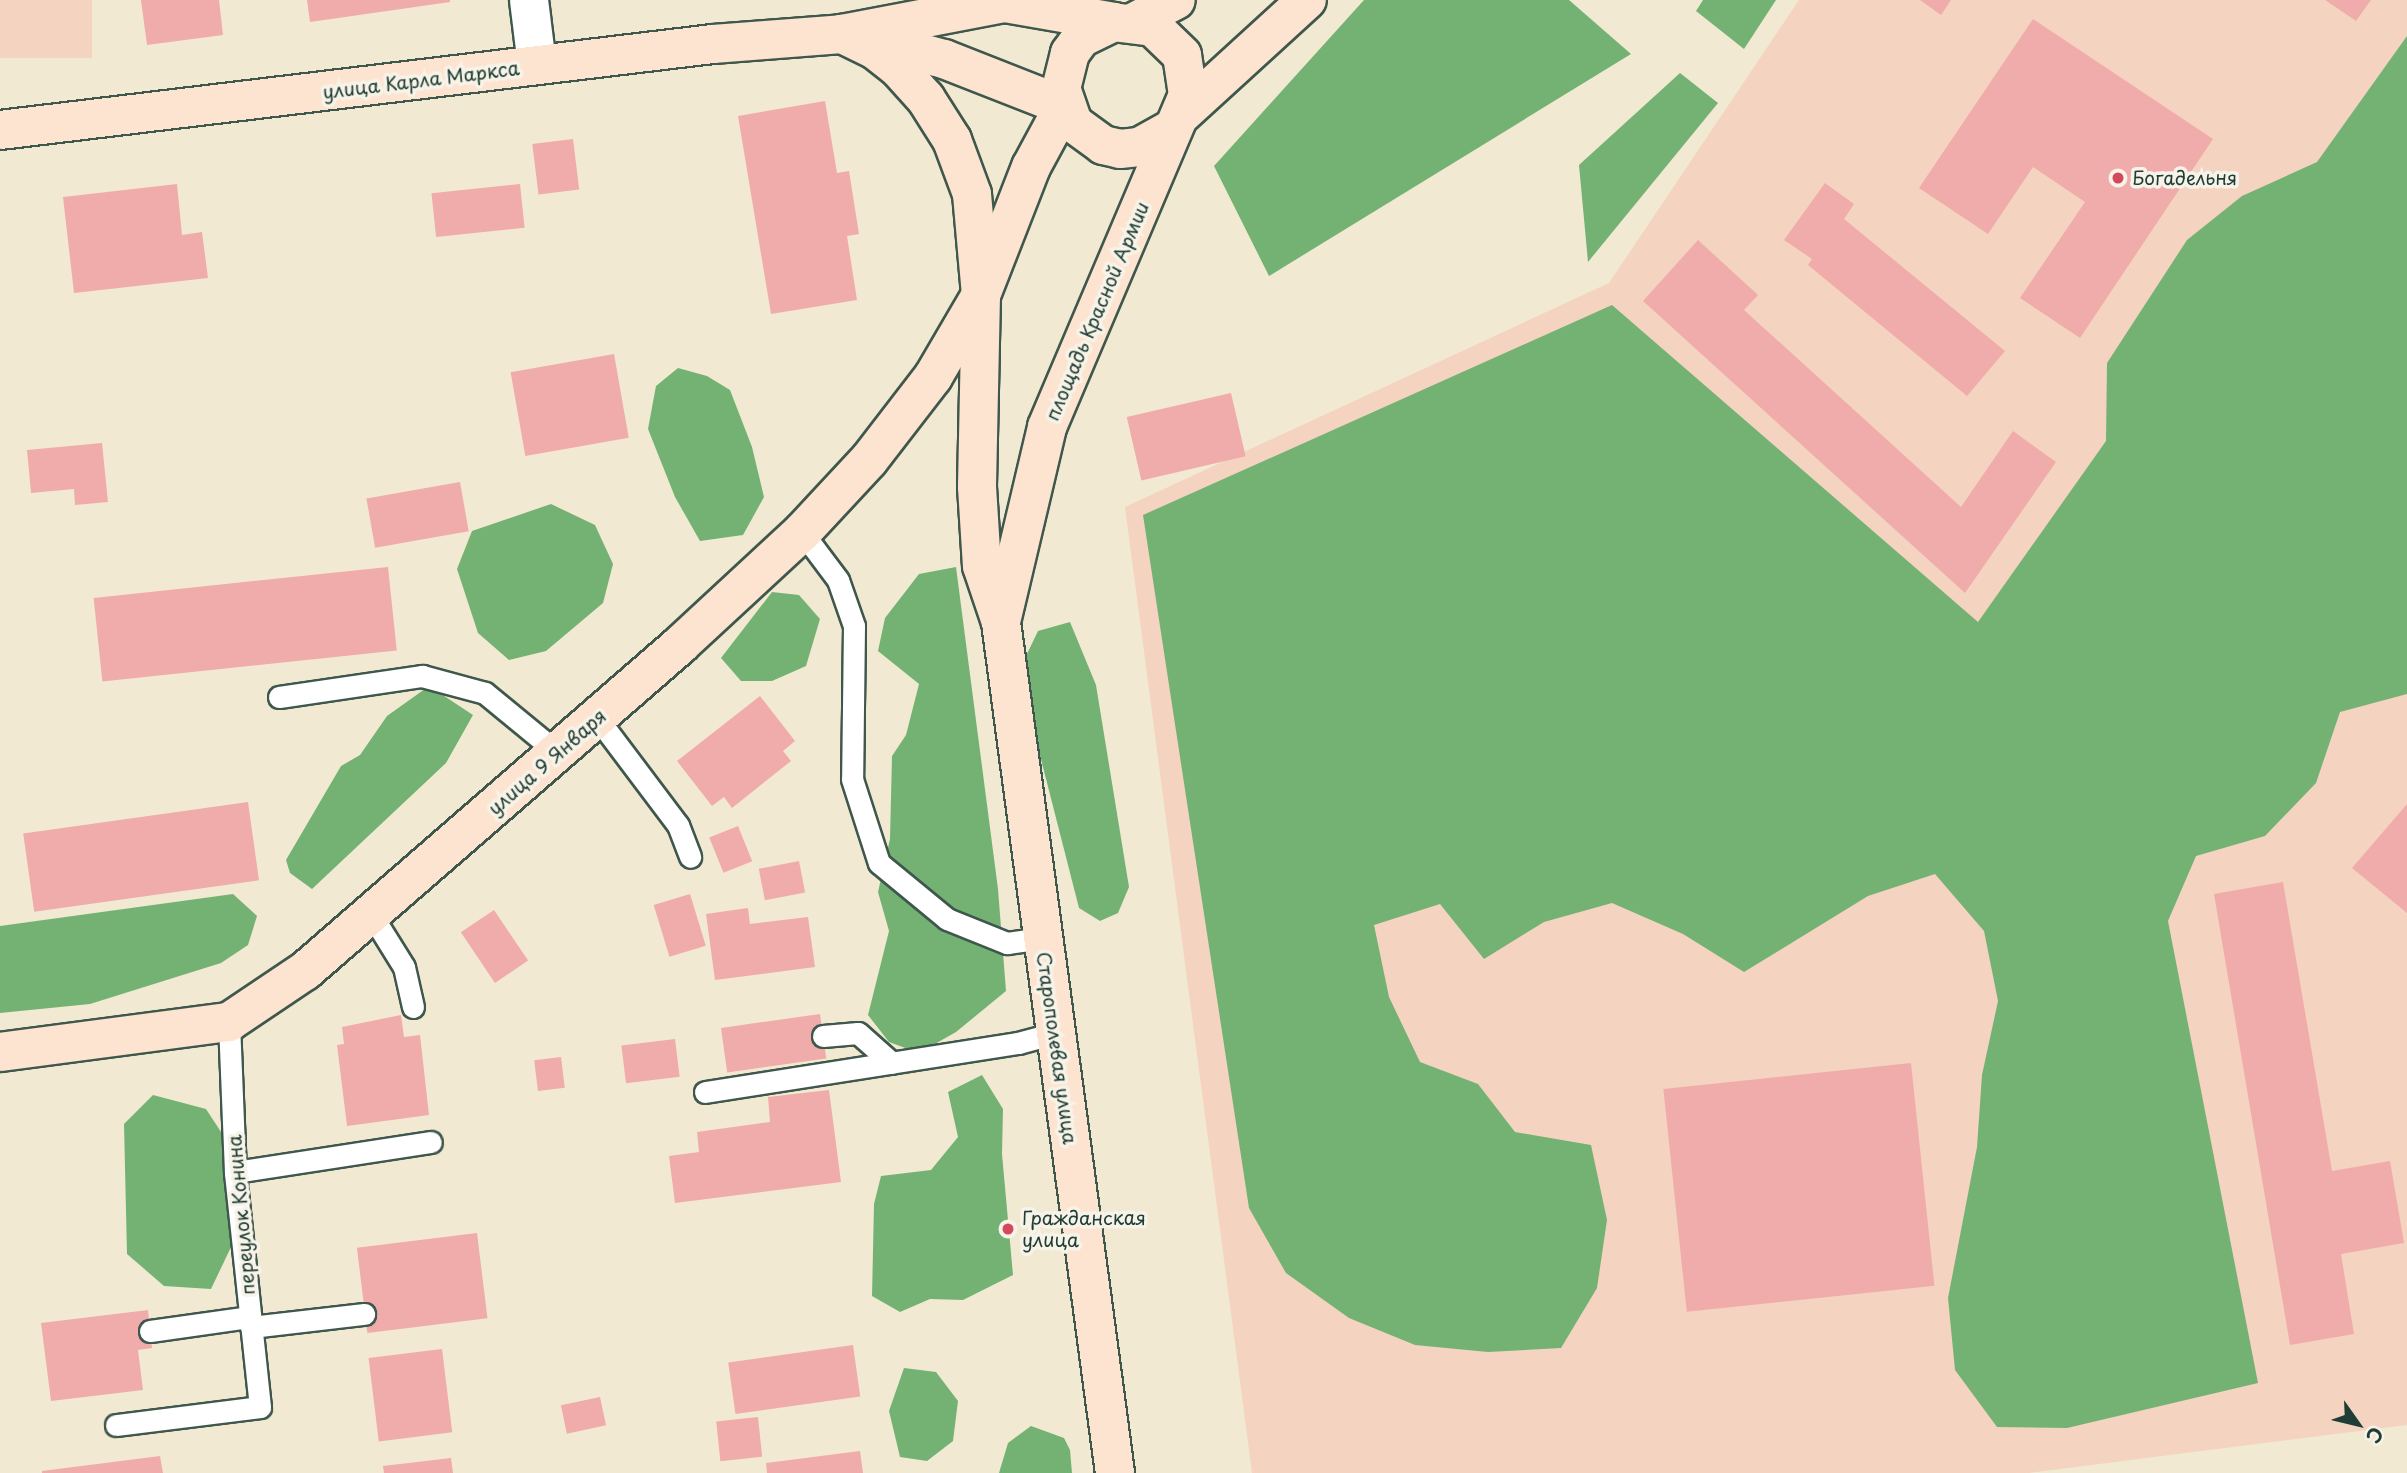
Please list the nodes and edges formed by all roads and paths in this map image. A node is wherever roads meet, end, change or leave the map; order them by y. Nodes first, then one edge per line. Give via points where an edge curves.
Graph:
1 (529, 0) edge
2 (1176, 0) edge
3 (1307, 0) edge
4 (1004, 1) edge
5 (1124, 22) junction
6 (842, 34) junction
7 (537, 65) junction
8 (1065, 106) junction
9 (1177, 122) junction
10 (0, 131) edge
11 (981, 295) junction
12 (802, 532) junction
13 (1001, 622) junction
14 (279, 697) dead end
15 (598, 719) junction
16 (558, 753) junction
17 (690, 857) dead end
18 (371, 914) junction
19 (1042, 938) junction
20 (413, 1007) dead end
21 (229, 1022) junction
22 (1056, 1033) junction
23 (823, 1036) dead end
24 (0, 1052) edge
25 (892, 1063) junction
26 (705, 1092) dead end
27 (431, 1142) dead end
28 (235, 1172) junction
29 (365, 1314) dead end
30 (251, 1322) junction
31 (150, 1331) dead end
32 (116, 1425) dead end
33 (1115, 1473) edge

1 - 7 street
2 - 5 street
3 - 9 street
4 - 5 street, площадь Красной Армии
4 - 6 street, площадь Красной Армии
5 - 8 street via 1096,28 1070,53 1061,88
5 - 9 street, площадь Красной Армии via 1153,27 1182,55 1188,85
6 - 7 street, улица Карла Маркса
6 - 8 street via 944,59
6 - 11 street via 898,68 926,99 952,140 972,194
7 - 10 street, улица Карла Маркса
8 - 9 street via 1073,123 1103,145 1139,147
8 - 11 street via 1031,167
9 - 13 street, площадь Красной Армии via 1047,427
11 - 12 street, улица 9 Января via 933,377 869,460
11 - 13 street via 977,487 982,566
12 - 15 street, улица 9 Января
12 - 19 lane via 838,580 854,626 852,779 879,863 947,919 1007,943
13 - 19 street, Старополевая улица
14 - 16 lane via 422,676 485,693
15 - 16 street, улица 9 Января
15 - 17 lane via 678,825
16 - 18 street, улица 9 Января
18 - 20 lane via 404,967
18 - 21 street, улица 9 Января via 305,971
19 - 22 street, Старополевая улица
21 - 24 street, улица 9 Января
21 - 28 lane, переулок Конина
22 - 25 lane
22 - 33 street, Старополевая улица
23 - 25 lane via 858,1033
25 - 26 lane
27 - 28 lane
28 - 30 lane, переулок Конина
29 - 30 lane
30 - 31 lane
30 - 32 lane, переулок Конина via 260,1407

